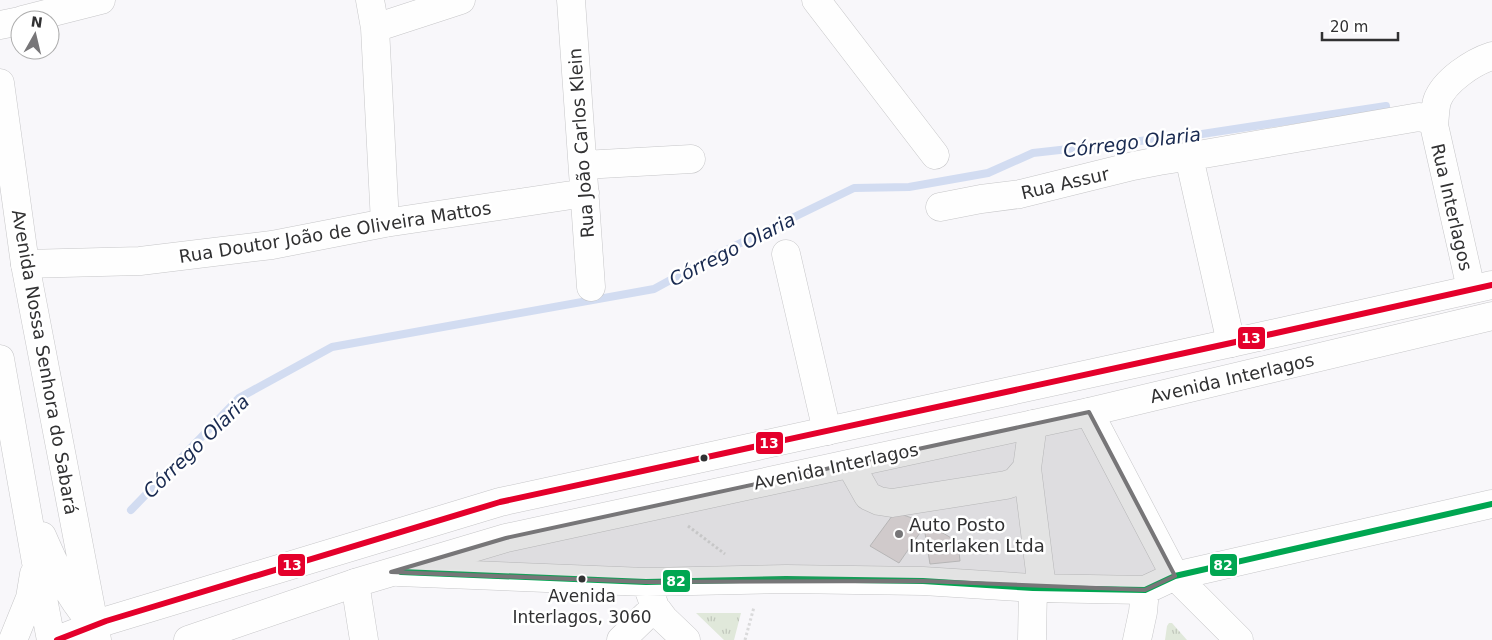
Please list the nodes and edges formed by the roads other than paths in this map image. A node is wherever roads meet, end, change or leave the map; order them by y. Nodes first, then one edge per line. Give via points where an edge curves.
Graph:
1 (101, 0) edge
2 (370, 0) edge
3 (461, 0) edge
4 (570, 0) edge
5 (824, 2) edge
6 (60, 10) edge
7 (375, 28) junction
8 (1492, 56) edge
9 (0, 83) edge
10 (1434, 124) junction
11 (936, 154) dead end
12 (1189, 156) junction
13 (691, 159) dead end
14 (583, 165) junction
15 (585, 193) junction
16 (940, 207) dead end
17 (385, 223) junction
18 (786, 254) dead end
19 (25, 264) junction
20 (591, 287) dead end
21 (1481, 287) edge
22 (1492, 316) edge
23 (1231, 343) junction
24 (2, 377) edge
25 (1089, 412) junction
26 (1033, 424) junction
27 (827, 430) junction
28 (850, 464) junction
29 (1027, 468) junction
30 (22, 488) junction
31 (1492, 504) edge
32 (36, 562) junction
33 (391, 572) junction
34 (1175, 576) junction
35 (355, 582) junction
36 (646, 582) junction
37 (1038, 588) junction
38 (1145, 590) junction
39 (655, 607) junction
40 (101, 635) edge
41 (195, 638) edge
42 (13, 640) edge
43 (52, 640) edge
44 (57, 640) edge
45 (364, 640) edge
46 (621, 640) edge
47 (686, 640) edge
48 (1032, 640) edge
49 (1137, 640) edge
50 (1239, 640) edge

1 - 6 main road
2 - 7 main road
3 - 7 main road
4 - 14 main road, Rua João Carlos Klein
5 - 11 main road
7 - 17 main road
8 - 10 main road via 1478,60 1449,83 1437,100
9 - 19 main road, Avenida Nossa Senhora do Sabará
10 - 12 main road, Rua Assur via 1419,117
10 - 21 main road, Rua Interlagos
12 - 16 main road, Rua Assur via 1020,194
12 - 23 main road
13 - 14 main road
14 - 15 main road, Rua João Carlos Klein
15 - 17 main road, Rua Doutor João de Oliveira Mattos
15 - 20 main road, Rua João Carlos Klein
17 - 19 main road, Rua Doutor João de Oliveira Mattos via 272,245 140,261
18 - 27 main road
19 - 40 main road, Avenida Nossa Senhora do Sabará
21 - 23 main road, Avenida Interlagos
22 - 25 main road, Avenida Interlagos
23 - 27 main road, Avenida Interlagos
24 - 30 main road
25 - 26 main road, Avenida Interlagos
25 - 34 main road
26 - 28 main road, Avenida Interlagos
26 - 29 main road
27 - 40 main road, Avenida Interlagos via 500,502
28 - 29 main road via 868,496 892,503 1006,485 1015,482
28 - 33 main road, Avenida Interlagos via 506,538
29 - 37 main road
30 - 32 main road
30 - 40 main road via 56,569 75,602
31 - 34 main road
32 - 42 main road via 30,598
32 - 43 main road
33 - 35 main road, Avenida Interlagos
33 - 36 main road
34 - 38 main road
34 - 50 main road
35 - 41 main road, Avenida Interlagos
35 - 45 main road
36 - 37 main road via 932,581
36 - 39 main road
37 - 38 main road
37 - 48 main road
38 - 49 main road
39 - 46 main road
39 - 47 main road
40 - 44 main road, Avenida Interlagos

